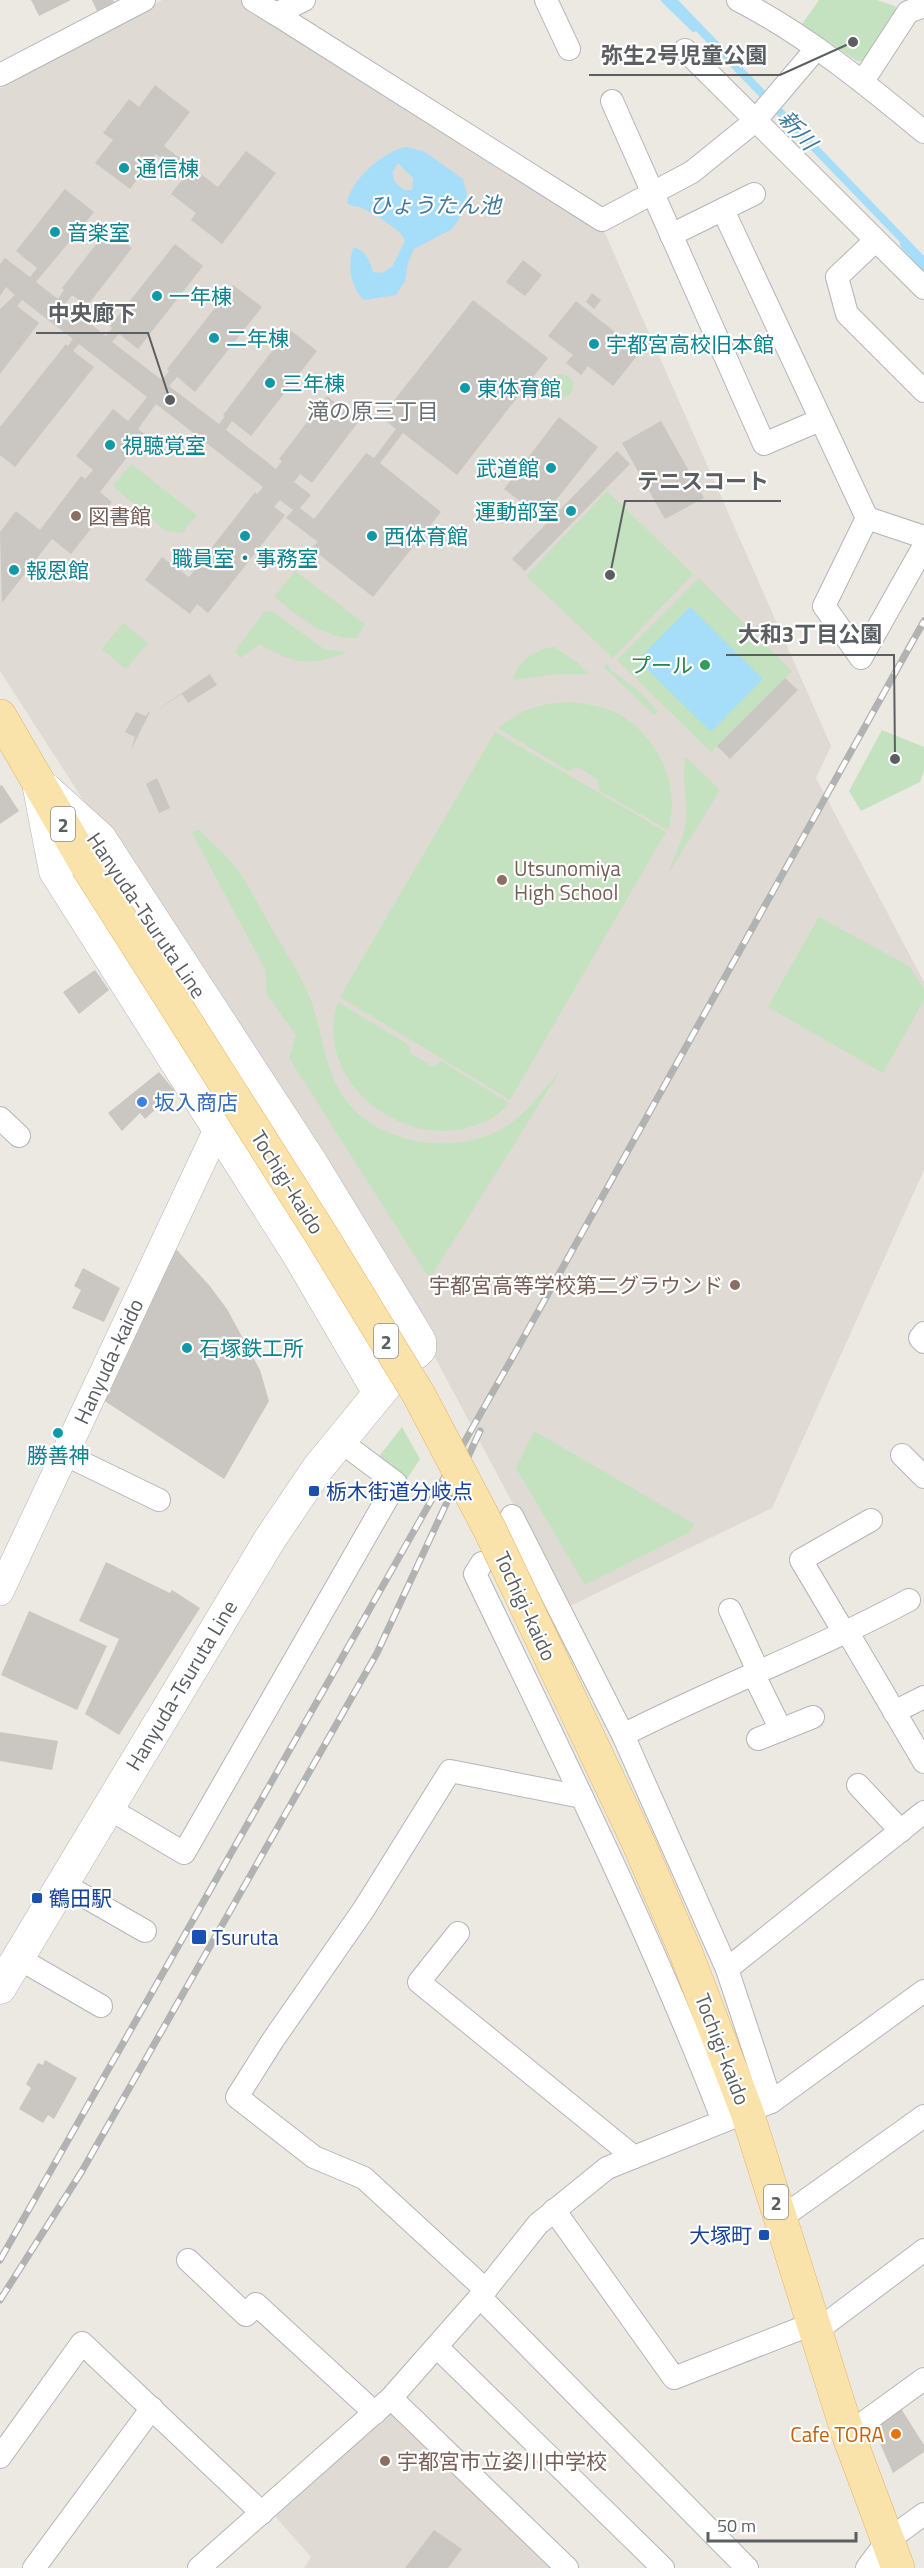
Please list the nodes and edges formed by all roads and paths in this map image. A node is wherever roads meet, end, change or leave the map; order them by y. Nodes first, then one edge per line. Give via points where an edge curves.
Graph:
1 (144, 0) edge
2 (253, 0) edge
3 (304, 0) edge
4 (546, 0) edge
5 (738, 0) edge
6 (911, 6) edge
7 (276, 14) junction
8 (569, 49) dead end
9 (816, 49) junction
10 (685, 50) dead end
11 (0, 75) edge
12 (863, 81) junction
13 (612, 101) dead end
14 (766, 109) junction
15 (924, 132) edge
16 (653, 193) junction
17 (754, 194) dead end
18 (723, 210) junction
19 (671, 235) junction
20 (875, 241) junction
21 (924, 288) edge
22 (924, 391) edge
23 (820, 420) junction
24 (867, 519) junction
25 (924, 537) edge
26 (924, 546) edge
27 (3, 730) edge
28 (38, 781) junction
29 (0, 1118) edge
30 (217, 1130) junction
31 (19, 1136) dead end
32 (924, 1333) edge
33 (924, 1342) edge
34 (416, 1353) dead end
35 (340, 1441) junction
36 (64, 1454) junction
37 (902, 1455) dead end
38 (924, 1477) edge
39 (159, 1500) dead end
40 (871, 1520) dead end
41 (507, 1524) dead end
42 (482, 1563) dead end
43 (0, 1592) edge
44 (909, 1600) dead end
45 (730, 1610) dead end
46 (846, 1634) junction
47 (755, 1672) junction
48 (924, 1697) edge
49 (894, 1712) junction
50 (813, 1717) dead end
51 (781, 1730) junction
52 (623, 1735) junction
53 (758, 1739) dead end
54 (924, 1762) edge
55 (858, 1785) dead end
56 (582, 1797) junction
57 (108, 1808) junction
58 (915, 1826) edge
59 (63, 1884) junction
60 (145, 1931) dead end
61 (458, 1933) dead end
62 (18, 1958) junction
63 (727, 1970) junction
64 (0, 1988) edge
65 (924, 1990) edge
66 (102, 2006) dead end
67 (747, 2112) junction
68 (924, 2116) edge
69 (634, 2157) junction
70 (554, 2210) junction
71 (781, 2218) junction
72 (924, 2250) edge
73 (188, 2260) dead end
74 (483, 2294) junction
75 (813, 2328) junction
76 (438, 2348) junction
77 (924, 2379) edge
78 (383, 2406) junction
79 (152, 2408) junction
80 (848, 2434) junction
81 (0, 2457) edge
82 (262, 2513) junction
83 (924, 2514) edge
84 (893, 2554) edge
85 (34, 2568) edge
86 (199, 2568) edge
87 (567, 2568) edge
88 (663, 2568) edge
89 (747, 2568) edge
90 (867, 2568) edge

1 - 11 street
2 - 7 street
3 - 7 street
4 - 8 street
5 - 9 street via 766,14
6 - 12 street
7 - 16 street via 602,220
9 - 12 street
9 - 14 street
10 - 14 street
12 - 15 street
13 - 16 street
14 - 16 street via 692,172
14 - 20 street
16 - 19 street
17 - 18 street
18 - 19 street
18 - 23 street
19 - 23 street via 764,444
20 - 21 street
20 - 22 street via 837,277 847,314
23 - 24 street
24 - 25 street
24 - 26 street via 824,606 861,658
27 - 28 main road, Tochigi-kaido / 2
28 - 30 main road, Hanyuda-Tsuruta Line via 55,872
28 - 34 main road, Hanyuda-Tsuruta Line via 100,838 366,1250 420,1341
28 - 67 main road, Tochigi-kaido / 2, bridge via 87,866 419,1395 490,1530 638,1842
29 - 31 street
30 - 35 main road, Hanyuda-Tsuruta Line via 382,1389
30 - 36 street, Hanyuda-kaido
32 - 33 street via 920,1338
35 - 57 main road, Hanyuda-Tsuruta Line via 264,1548
35 - 57 street via 396,1484 184,1853
36 - 39 street
36 - 43 street, Hanyuda-kaido
37 - 38 street
40 - 46 street via 801,1560
41 - 52 street via 512,1516
42 - 56 street via 475,1574
44 - 46 street
45 - 47 street
46 - 47 street
46 - 49 street
47 - 51 street
47 - 52 street
48 - 49 street
49 - 54 street
50 - 51 street
51 - 53 street
52 - 63 street
55 - 58 street
56 - 67 street via 651,1941
56 - 74 street via 450,1771 364,1909 237,2097 314,2157 363,2178
57 - 59 main road, Hanyuda-Tsuruta Line
58 - 63 street
59 - 60 street
59 - 62 main road, Hanyuda-Tsuruta Line
61 - 69 street via 418,1982
62 - 64 main road, Hanyuda-Tsuruta Line
62 - 66 street
63 - 67 street
65 - 67 street
67 - 69 street
67 - 71 main road, Tochigi-kaido / 2
68 - 71 street
69 - 70 street via 607,2168
70 - 74 street via 538,2224
70 - 75 street via 674,2378
71 - 75 main road, Tochigi-kaido / 2
72 - 75 street
73 - 78 street via 246,2315 256,2304
74 - 76 street
74 - 89 street
75 - 80 main road, Tochigi-kaido / 2
76 - 78 street
76 - 88 street
77 - 80 street
78 - 82 street
78 - 87 street
79 - 81 street via 82,2343
79 - 82 street
79 - 85 street
80 - 84 main road, Tochigi-kaido / 2
82 - 86 street
83 - 84 street
84 - 90 street

